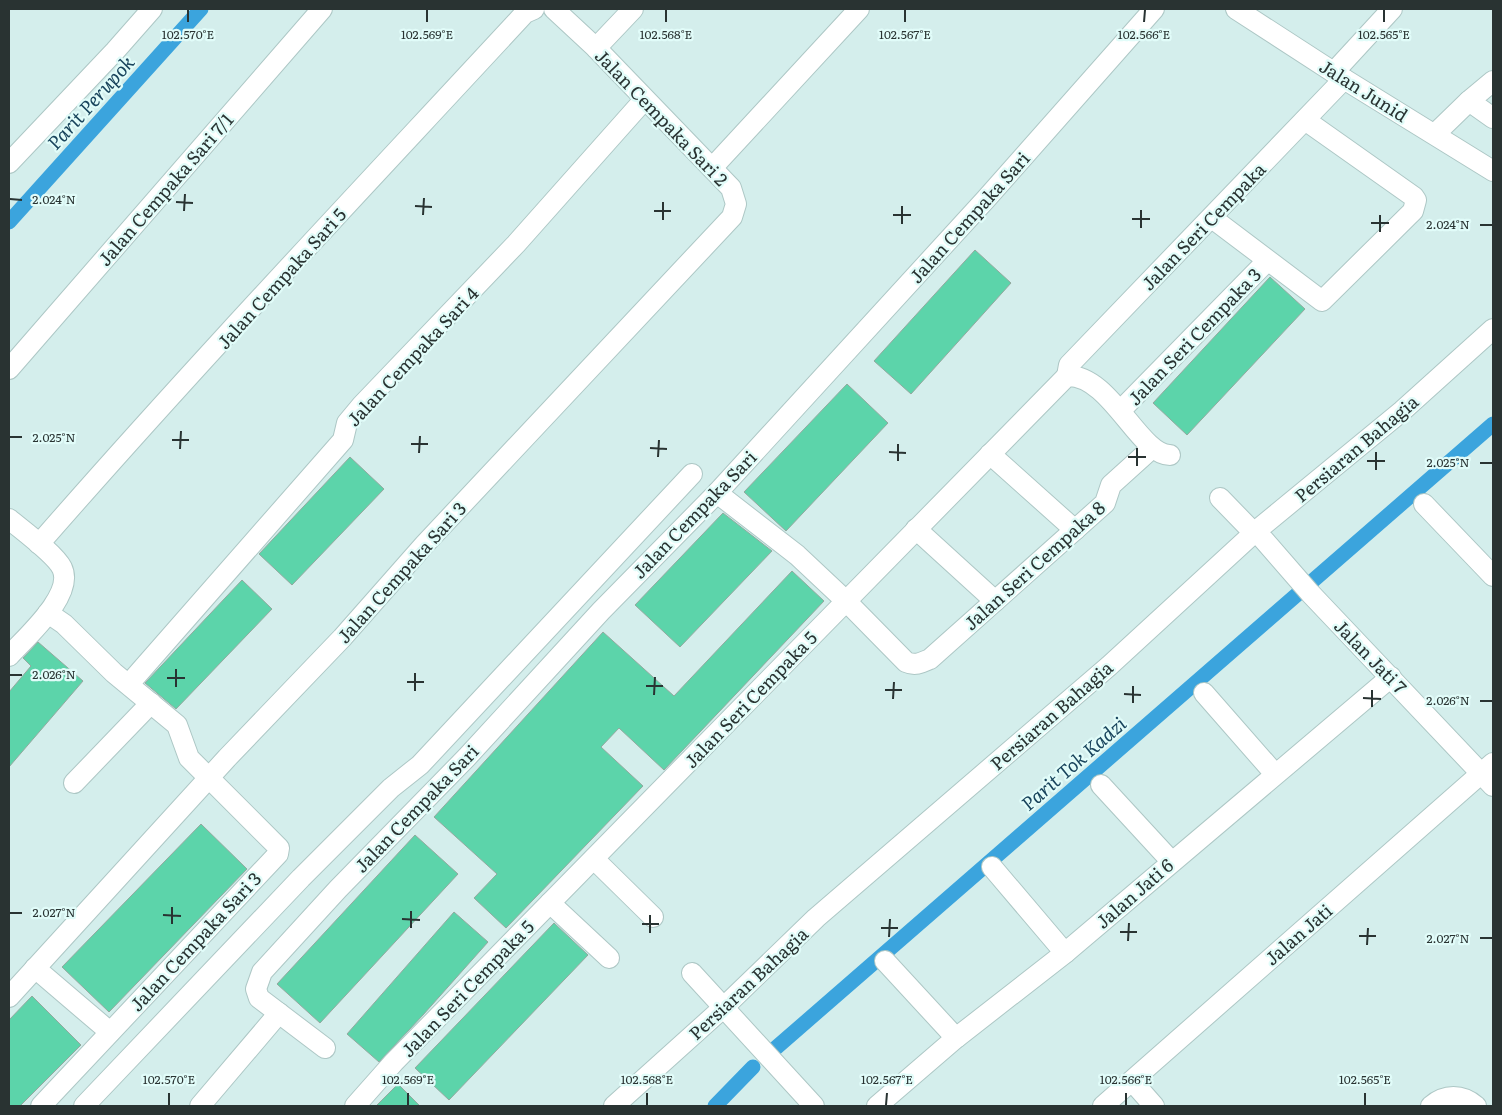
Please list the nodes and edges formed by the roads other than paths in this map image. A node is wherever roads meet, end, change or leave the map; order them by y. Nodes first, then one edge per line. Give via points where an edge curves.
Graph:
1 (152, 9) edge
2 (322, 9) edge
3 (554, 9) edge
4 (633, 9) edge
5 (859, 9) edge
6 (1154, 9) edge
7 (1236, 9) edge
8 (1392, 9) edge
9 (529, 11) edge
10 (596, 48) junction
11 (1339, 75) junction
12 (1493, 81) edge
13 (644, 100) junction
14 (1451, 118) junction
15 (1493, 118) edge
16 (1305, 120) junction
17 (9, 163) edge
18 (712, 168) junction
19 (1493, 171) edge
20 (1212, 218) junction
21 (1266, 261) junction
22 (1493, 329) edge
23 (592, 365) joint
24 (9, 368) edge
25 (1067, 376) junction
26 (1121, 410) junction
27 (1152, 448) junction
28 (990, 454) junction
29 (1170, 456) dead end
30 (692, 474) dead end
31 (717, 493) junction
32 (1220, 498) dead end
33 (1424, 504) dead end
34 (9, 519) edge
35 (916, 529) junction
36 (1074, 530) junction
37 (1255, 532) junction
38 (39, 544) junction
39 (1493, 576) edge
40 (846, 601) junction
41 (995, 601) junction
42 (53, 606) junction
43 (9, 656) edge
44 (1391, 677) junction
45 (130, 684) junction
46 (1204, 693) dead end
47 (151, 703) junction
48 (1275, 774) junction
49 (1489, 774) edge
50 (208, 779) junction
51 (74, 783) dead end
52 (1101, 785) dead end
53 (594, 859) junction
54 (1171, 861) junction
55 (992, 867) dead end
56 (550, 903) junction
57 (653, 917) dead end
58 (1065, 953) junction
59 (609, 958) dead end
60 (885, 961) dead end
61 (35, 968) junction
62 (692, 973) dead end
63 (9, 997) edge
64 (724, 1007) junction
65 (280, 1013) junction
66 (110, 1032) junction
67 (956, 1038) junction
68 (325, 1048) dead end
69 (1132, 1080) junction
70 (41, 1106) edge
71 (84, 1106) edge
72 (200, 1106) edge
73 (355, 1106) edge
74 (614, 1106) edge
75 (814, 1106) edge
76 (877, 1106) edge
77 (1103, 1106) edge
78 (1154, 1106) edge
79 (1431, 1106) edge
80 (1476, 1106) edge

1 - 17 street
2 - 24 street, Jalan Cempaka Sari 7/1
3 - 10 street, Jalan Cempaka Sari 2
4 - 10 street
5 - 18 street
6 - 31 street, Jalan Cempaka Sari
7 - 11 street, Jalan Junid
8 - 11 street, Jalan Seri Cempaka
9 - 38 street, Jalan Cempaka Sari 5 via 154,412
10 - 13 street, Jalan Cempaka Sari 2
11 - 14 street, Jalan Junid
11 - 16 street, Jalan Seri Cempaka
12 - 14 street
13 - 18 street, Jalan Cempaka Sari 2
13 - 45 street, Jalan Cempaka Sari 4 via 516,244 347,423 342,440
14 - 15 street
14 - 19 street, Jalan Junid
16 - 20 street, Jalan Seri Cempaka
16 - 21 street via 1416,200 1413,211 1322,302
18 - 23 street, Jalan Cempaka Sari 2 via 731,188 736,204 732,217
20 - 21 street
20 - 25 street, Jalan Seri Cempaka via 1069,365
21 - 26 street, Jalan Seri Cempaka 3
22 - 37 street, Persiaran Bahagia via 1402,411
23 - 50 street, Jalan Cempaka Sari 3
25 - 26 street via 1085,379
25 - 28 street, Jalan Seri Cempaka 5
26 - 27 street
27 - 29 street via 1161,455
27 - 36 street, Jalan Seri Cempaka 8 via 1111,485 1105,503
28 - 35 street, Jalan Seri Cempaka 5
28 - 36 street
30 - 71 street via 420,764 301,878
31 - 40 street via 797,555
31 - 65 street, Jalan Cempaka Sari via 600,611 467,758 344,882 262,972 256,989 259,998
32 - 37 street, Jalan Jati 7
33 - 39 street
34 - 38 street
35 - 40 street, Jalan Seri Cempaka 5
35 - 41 street
36 - 41 street, Jalan Seri Cempaka 8
37 - 44 street, Jalan Jati 7
37 - 64 street, Persiaran Bahagia via 1108,666 816,918
38 - 42 street via 62,568 64,583
40 - 41 street, Jalan Seri Cempaka 8 via 906,662 912,664 930,659
40 - 53 street, Jalan Seri Cempaka 5
42 - 43 street
42 - 45 street via 64,624 114,673
44 - 48 street, Jalan Jati 6
44 - 49 street, Jalan Jati 7
45 - 47 street
46 - 48 street
47 - 50 street via 177,725 189,758
47 - 51 street
48 - 54 street, Jalan Jati 6
49 - 69 street, Jalan Jati
50 - 61 street, Jalan Cempaka Sari 3
50 - 66 street, Jalan Cempaka Sari 3 via 278,845 279,851
52 - 54 street
53 - 56 street, Jalan Seri Cempaka 5
53 - 57 street
54 - 58 street, Jalan Jati 6
55 - 58 street
56 - 59 street
56 - 73 street, Jalan Seri Cempaka 5
58 - 67 street, Jalan Jati 6
60 - 67 street
61 - 63 street, Jalan Cempaka Sari 3
61 - 66 street
62 - 64 street
64 - 74 street, Persiaran Bahagia
64 - 75 street
65 - 68 street, Jalan Cempaka Sari
65 - 72 street
66 - 70 street, Jalan Cempaka Sari 3
67 - 76 street, Jalan Jati 6
69 - 77 street, Jalan Jati
69 - 78 street
79 - 80 street via 1441,1099 1456,1097

